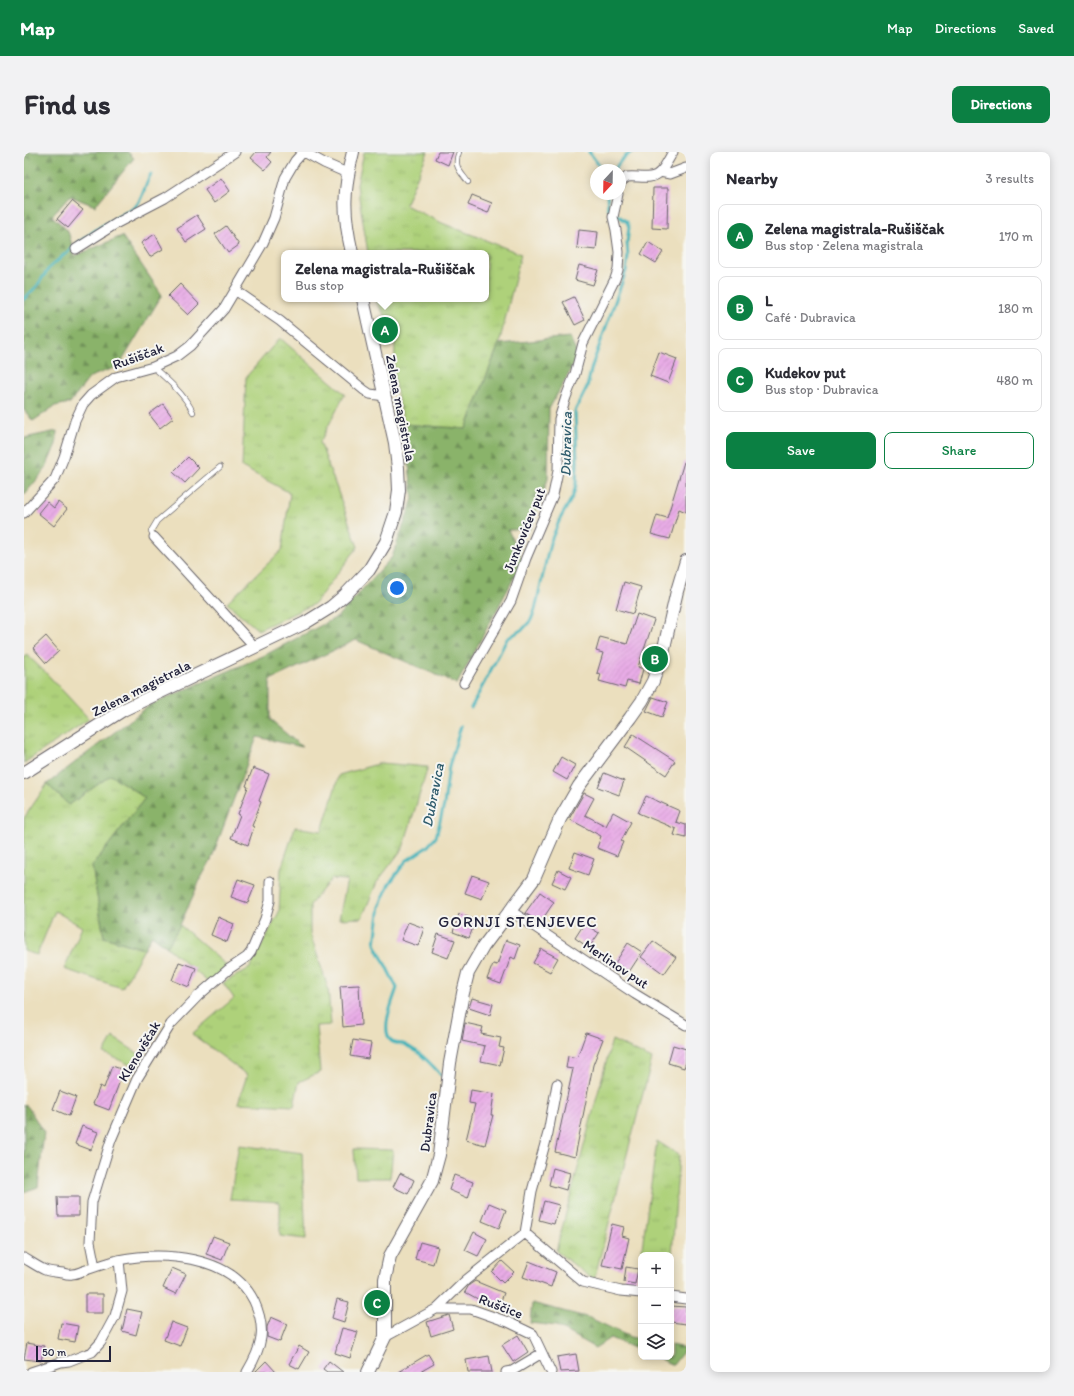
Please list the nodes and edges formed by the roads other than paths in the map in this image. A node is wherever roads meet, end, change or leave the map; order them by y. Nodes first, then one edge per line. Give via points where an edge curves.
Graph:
1 (235, 152) edge
2 (303, 152) edge
3 (353, 152) edge
4 (459, 152) edge
5 (673, 152) edge
6 (686, 168) edge
7 (660, 172) junction
8 (348, 173) junction
9 (626, 178) edge
10 (468, 182) dead end
11 (616, 200) edge
12 (76, 249) dead end
13 (351, 250) edge
14 (235, 290) junction
15 (364, 302) edge
16 (153, 367) junction
17 (385, 396) junction
18 (193, 412) dead end
19 (220, 467) dead end
20 (24, 513) edge
21 (154, 537) joint
22 (686, 561) edge
23 (255, 647) junction
24 (464, 683) dead end
25 (24, 774) edge
26 (270, 881) dead end
27 (511, 911) junction
28 (686, 1025) edge
29 (557, 1084) dead end
30 (525, 1233) junction
31 (24, 1258) edge
32 (119, 1260) junction
33 (95, 1267) junction
34 (638, 1293) edge
35 (674, 1297) edge
36 (686, 1299) edge
37 (436, 1309) junction
38 (385, 1337) junction
39 (542, 1353) junction
40 (31, 1372) edge
41 (247, 1372) edge
42 (368, 1372) edge
43 (506, 1372) edge
44 (551, 1372) edge

1 - 12 street via 165,198 117,223
2 - 8 street, Rušiščak
2 - 14 street, Rušiščak via 285,178 274,218 263,243
3 - 8 street
4 - 10 lane via 457,166
5 - 7 street
6 - 7 street via 670,174
7 - 9 street via 652,177
8 - 13 street via 345,205
11 - 24 street, Junkovićev put via 613,217 619,252 618,270 583,343 566,397 560,419 558,471 554,495 526,558 511,601
14 - 16 street, Rušiščak via 224,309 190,346 177,356
14 - 17 street via 285,325 364,390 370,394
15 - 17 street, Zelena magistrala
16 - 18 lane via 179,392
16 - 20 street, Rušiščak via 116,377 83,404 55,479
17 - 23 street, Zelena magistrala via 396,443 399,490 396,512 386,542 369,570 331,607 305,623
19 - 21 lane via 157,521 150,531
21 - 23 street
22 - 27 street, Dubravica via 664,652 653,681 642,701 590,769 570,800 534,879
23 - 25 street, Zelena magistrala via 123,710
26 - 33 street, Klenovščak via 270,901 265,919 247,957 198,995 171,1024 136,1079 111,1140 92,1202 90,1242
27 - 28 street, Merlinov put
27 - 38 street, Dubravica via 477,956 465,982 450,1063 437,1166 423,1199 390,1256 385,1279
29 - 30 street
30 - 34 street via 584,1282
30 - 37 street via 466,1280
31 - 33 street via 45,1270 72,1274
32 - 33 street
32 - 40 street via 122,1291 115,1316 101,1342 92,1352
32 - 41 street via 153,1256 183,1257 220,1268 238,1279 257,1307 261,1326 261,1343 256,1358
35 - 36 street
37 - 38 street
37 - 39 street, Ruščice via 471,1309 508,1322 533,1334
38 - 42 street, Dubravica
39 - 43 street
39 - 44 street, Ruščice

